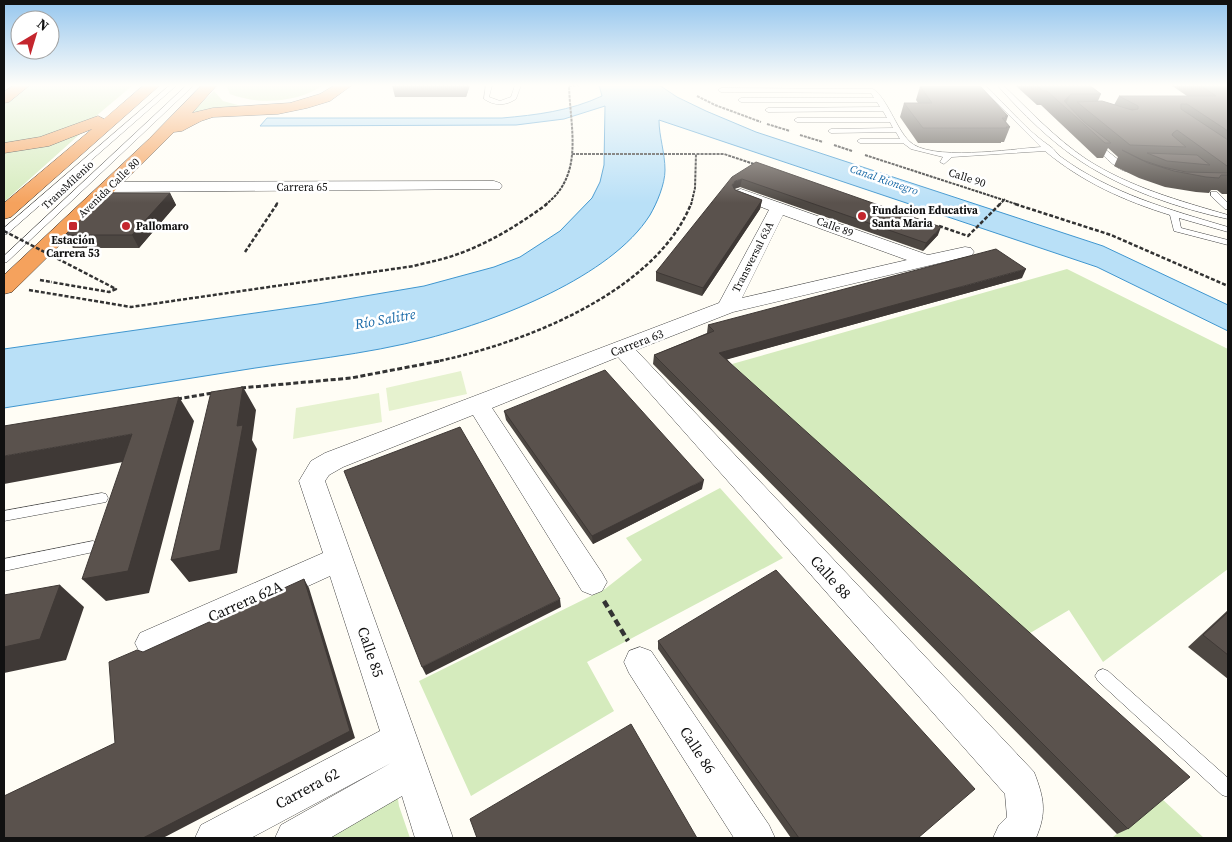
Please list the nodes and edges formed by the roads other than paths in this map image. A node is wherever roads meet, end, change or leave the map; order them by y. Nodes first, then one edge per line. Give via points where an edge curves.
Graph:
1 (90, 124) edge
2 (106, 124) edge
3 (129, 124) edge
4 (149, 124) edge
5 (177, 124) edge
6 (182, 124) edge
7 (895, 124) edge
8 (1022, 124) edge
9 (1042, 124) edge
10 (899, 130) junction
11 (831, 131) dead end
12 (1090, 140) edge
13 (860, 141) dead end
14 (905, 141) junction
15 (155, 143) junction
16 (4, 148) edge
17 (1067, 148) junction
18 (1047, 149) junction
19 (1120, 164) junction
20 (1137, 165) edge
21 (1134, 172) dead end
22 (1117, 179) junction
23 (1101, 184) junction
24 (494, 186) dead end
25 (109, 187) junction
26 (1213, 188) edge
27 (741, 194) edge
28 (1228, 207) edge
29 (779, 208) junction
30 (4, 213) edge
31 (1174, 214) junction
32 (1228, 217) edge
33 (1228, 230) edge
34 (4, 232) edge
35 (1228, 243) edge
36 (966, 252) dead end
37 (4, 260) edge
38 (928, 261) junction
39 (4, 287) edge
40 (727, 307) junction
41 (622, 348) junction
42 (478, 405) junction
43 (320, 468) joint
44 (102, 498) dead end
45 (4, 516) edge
46 (93, 547) edge
47 (339, 559) junction
48 (4, 564) edge
49 (592, 582) road end
50 (151, 642) dead end
51 (640, 662) road end
52 (1103, 676) dead end
53 (406, 755) junction
54 (1228, 789) edge
55 (1020, 825) edge
56 (214, 838) edge
57 (294, 838) edge
58 (434, 838) edge
59 (756, 838) edge

1 - 16 highway via 43,142
2 - 30 highway
3 - 34 lane, TransMilenio
4 - 37 lane, TransMilenio
5 - 15 highway, Avenida Calle 80
6 - 15 highway
7 - 10 lane
8 - 18 lane
9 - 17 lane
10 - 11 lane
10 - 14 lane
12 - 19 lane
13 - 14 lane
14 - 18 lane via 917,150 946,159
15 - 25 highway, Avenida Calle 80
17 - 18 lane
17 - 22 lane
18 - 23 lane
19 - 20 lane
19 - 21 lane
22 - 23 lane
22 - 32 lane
23 - 31 lane
24 - 25 street, Carrera 65
25 - 39 highway, Avenida Calle 80
26 - 28 lane
27 - 29 street, Calle 89
29 - 38 street, Calle 89
29 - 40 street, Transversal 63A
31 - 33 lane
31 - 35 lane via 1177,229
36 - 38 street, Carrera 63
38 - 40 street, Carrera 63
40 - 41 street, Carrera 63
41 - 42 street, Carrera 63
41 - 55 street, Calle 88 via 1021,785
42 - 43 street, Carrera 63
42 - 49 street
43 - 47 street, Calle 85 via 312,481
44 - 45 lane
46 - 48 lane
47 - 50 street, Carrera 62A
47 - 53 street, Calle 85
51 - 59 street, Calle 86
52 - 54 lane
53 - 56 street, Carrera 62
53 - 57 street
53 - 58 street, Calle 85

